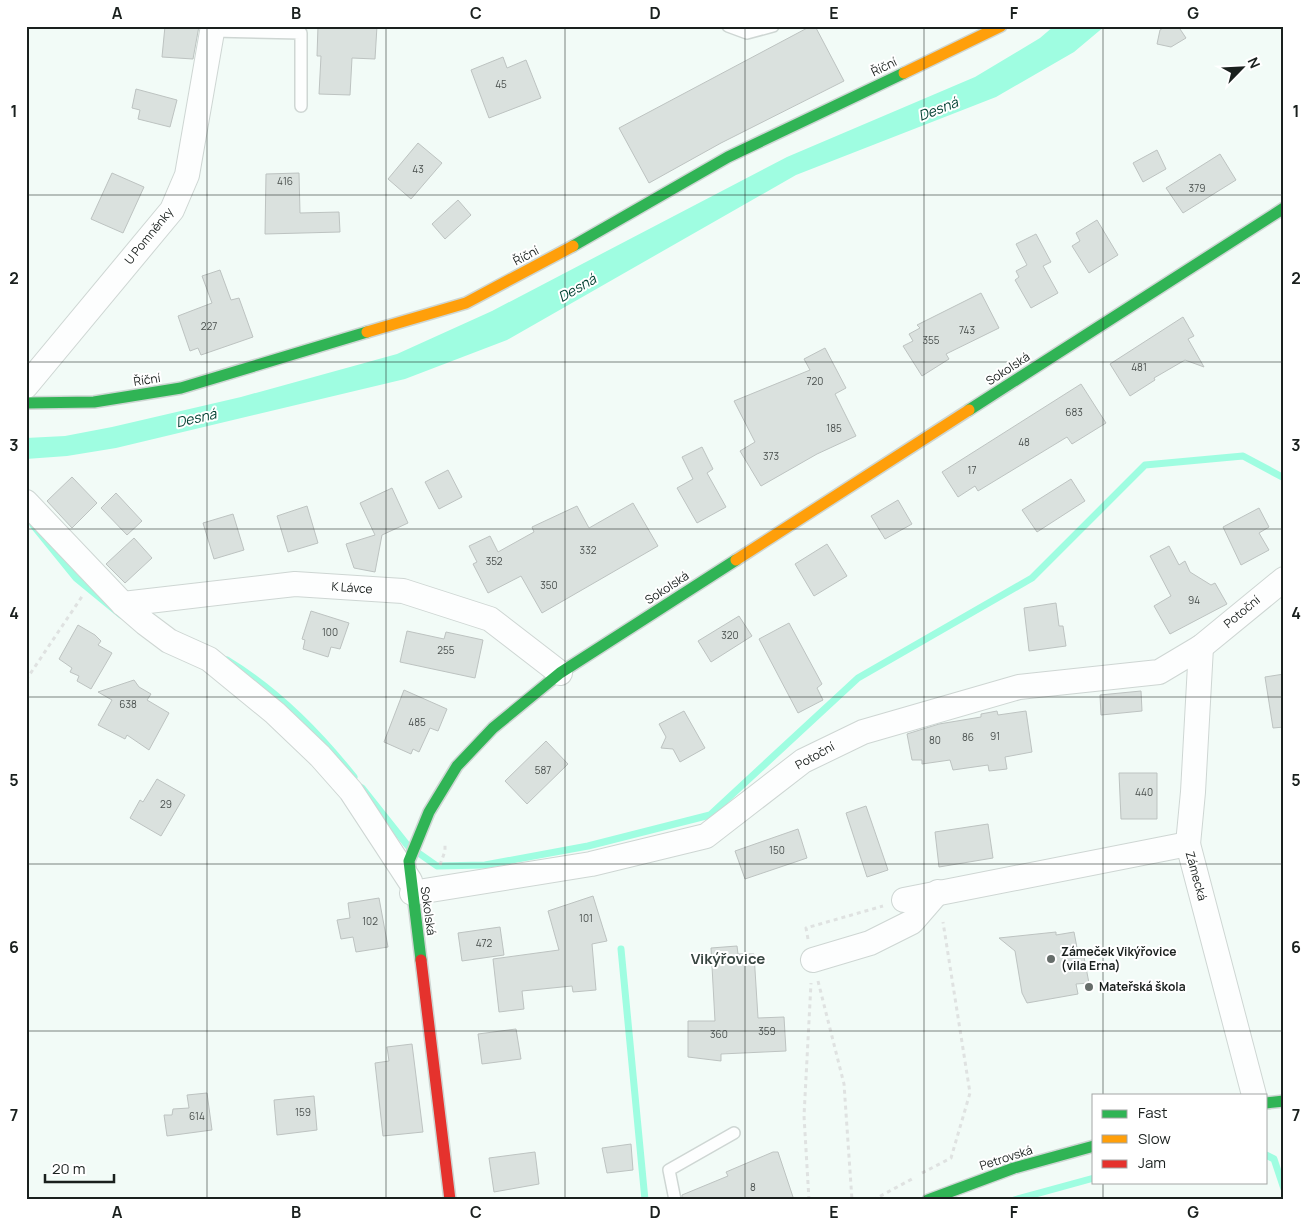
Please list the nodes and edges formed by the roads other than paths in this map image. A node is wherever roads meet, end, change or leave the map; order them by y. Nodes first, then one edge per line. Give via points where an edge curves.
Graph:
1 (728, 26) edge
2 (773, 26) edge
3 (1001, 26) edge
4 (213, 28) edge
5 (301, 106) dead end
6 (1284, 208) edge
7 (26, 386) edge
8 (26, 403) edge
9 (26, 502) edge
10 (1284, 579) edge
11 (133, 612) junction
12 (1201, 647) junction
13 (560, 673) junction
14 (1188, 844) junction
15 (410, 879) junction
16 (938, 892) junction
17 (904, 900) road end
18 (813, 960) road end
19 (1254, 1094) edge
20 (1284, 1101) edge
21 (1268, 1103) edge
22 (734, 1133) dead end
23 (1092, 1147) edge
24 (450, 1200) edge
25 (676, 1200) edge
26 (928, 1200) edge

1 - 2 lane via 747,34
3 - 8 street, Říční via 728,157 558,255 466,303 181,388 94,402
4 - 5 lane via 301,32
4 - 7 street, U Pomněnky via 187,175 172,210
6 - 13 street, Sokolská
9 - 11 street
10 - 12 street, Potoční
11 - 13 street, K Lávce via 296,584 403,591 490,619
11 - 15 street via 169,641 208,659 275,713 352,791
12 - 14 street
12 - 15 street, Potoční via 1159,672 1019,687 863,732 802,761 706,836 591,864
13 - 15 street, Sokolská via 507,717 458,765 444,784 421,826
14 - 16 street, Zámecká
14 - 19 street, Zámecká
15 - 24 street, Sokolská
16 - 17 street, Zámecká
16 - 18 street via 912,922 870,943
20 - 21 street
22 - 25 lane via 669,1170
23 - 26 street, Petrovská via 1014,1168

